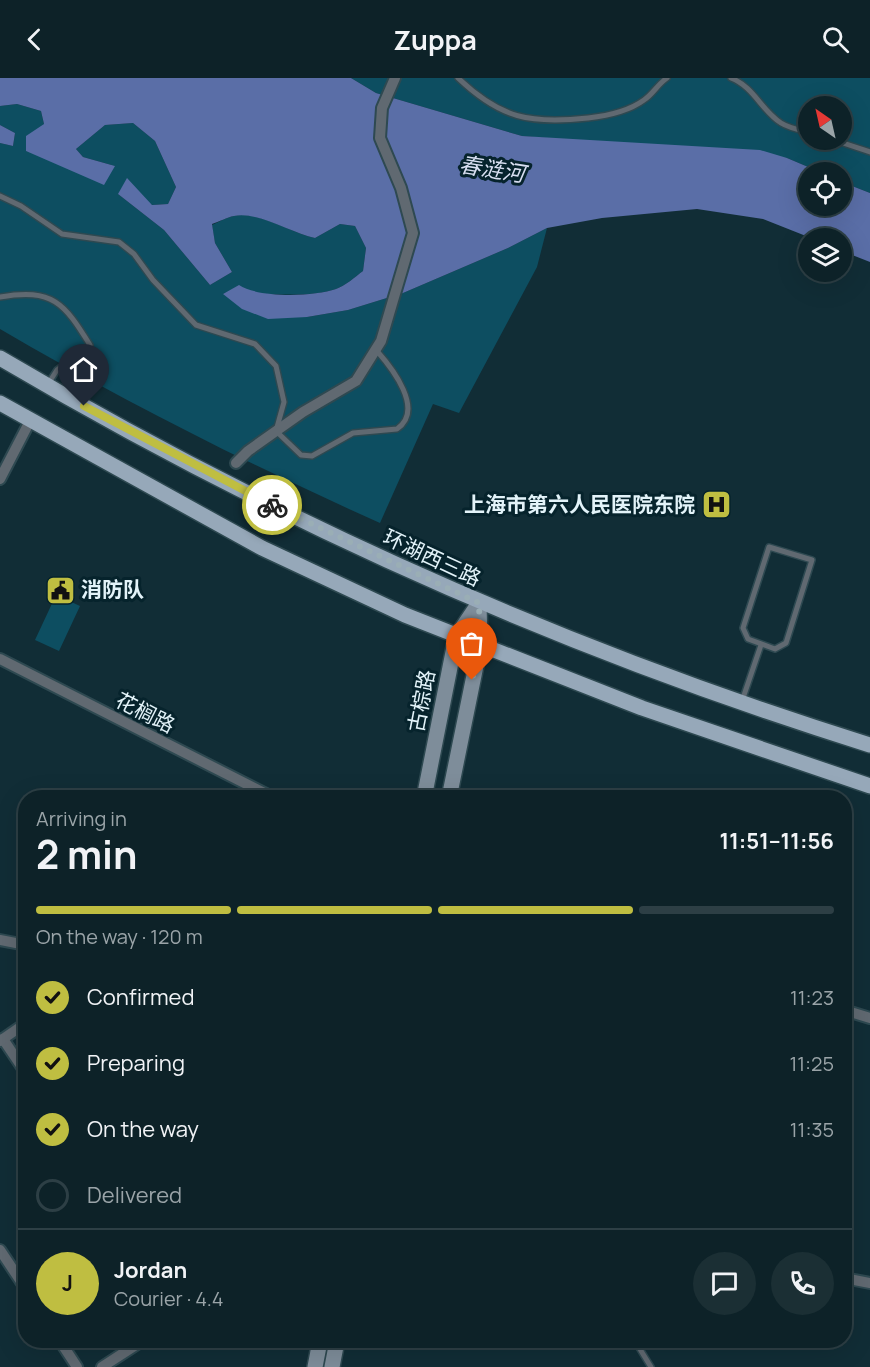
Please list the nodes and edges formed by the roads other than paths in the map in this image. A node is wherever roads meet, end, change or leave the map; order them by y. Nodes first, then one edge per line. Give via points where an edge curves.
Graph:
1 (395, 78) edge
2 (458, 78) edge
3 (667, 78) edge
4 (730, 78) edge
5 (798, 129) edge
6 (852, 146) edge
7 (870, 152) edge
8 (0, 196) edge
9 (0, 297) edge
10 (379, 346) junction
11 (0, 358) edge
12 (48, 386) junction
13 (0, 404) edge
14 (30, 421) junction
15 (276, 431) junction
16 (236, 463) dead end
17 (0, 479) edge
18 (479, 603) junction
19 (456, 637) junction
20 (761, 645) junction
21 (480, 646) junction
22 (0, 659) edge
23 (742, 702) junction
24 (870, 745) edge
25 (870, 786) edge
26 (258, 790) edge
27 (426, 790) edge
28 (450, 790) edge
29 (0, 940) edge
30 (18, 943) edge
31 (852, 1012) edge
32 (870, 1018) edge
33 (18, 1028) edge
34 (1, 1040) edge
35 (18, 1062) edge
36 (0, 1250) edge
37 (18, 1276) edge
38 (852, 1280) edge
39 (870, 1283) edge
40 (65, 1348) edge
41 (131, 1348) edge
42 (319, 1348) edge
43 (336, 1348) edge
44 (639, 1348) edge
45 (77, 1367) edge
46 (102, 1367) edge
47 (315, 1367) edge
48 (332, 1367) edge
49 (651, 1367) edge

1 - 10 street via 382,108 380,138 401,188 413,233
2 - 3 lane via 495,108 551,122 600,117 631,107 645,100
4 - 5 lane via 742,82 781,123
6 - 7 lane
8 - 15 lane via 62,234 119,242 196,325 255,344 276,366 284,402
9 - 12 lane via 35,293 48,296 72,316 90,345 57,369
10 - 15 street via 356,381
10 - 15 lane via 395,371 407,402 407,418 402,425 353,433 312,456 301,456
11 - 12 main road, 环湖西三路
12 - 18 main road, 环湖西三路 via 174,456
13 - 14 main road
14 - 17 street
14 - 19 main road via 262,548
15 - 16 street
18 - 19 street, 古棕路
18 - 21 street
18 - 23 main road, 环湖西三路
19 - 21 main road
19 - 27 street, 古棕路
20 - 20 lane via 775,649 786,643 812,560 769,547 743,628 748,639
20 - 23 lane
21 - 25 main road via 642,708
21 - 28 street
22 - 26 street, 花榈路
23 - 24 main road, 环湖西三路
29 - 30 street
31 - 32 street
33 - 34 street
34 - 35 street
36 - 37 street
38 - 39 street
40 - 45 street
41 - 46 street
42 - 47 street
43 - 48 street
44 - 49 lane

